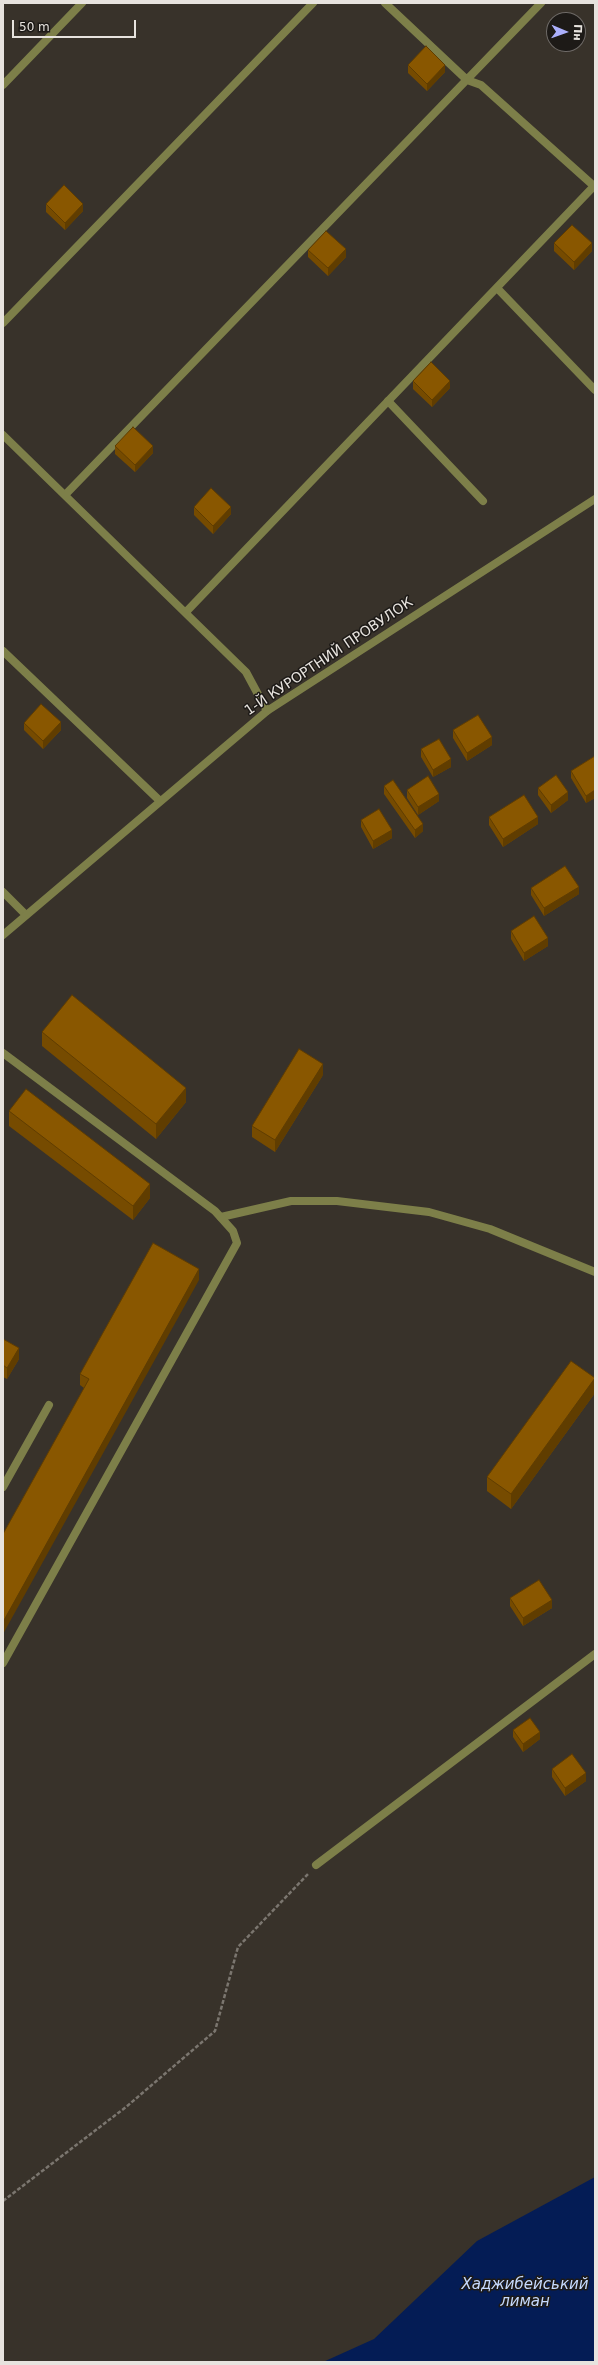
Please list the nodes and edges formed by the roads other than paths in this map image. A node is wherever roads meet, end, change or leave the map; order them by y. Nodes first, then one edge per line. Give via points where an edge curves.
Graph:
1 (82, 3) edge
2 (312, 3) edge
3 (385, 3) edge
4 (541, 3) edge
5 (467, 80) junction
6 (3, 85) edge
7 (595, 186) edge
8 (497, 288) junction
9 (3, 323) edge
10 (595, 390) edge
11 (388, 401) junction
12 (3, 435) edge
13 (65, 494) junction
14 (595, 499) edge
15 (483, 500) dead end
16 (186, 612) junction
17 (3, 651) edge
18 (267, 710) junction
19 (160, 801) junction
20 (3, 892) edge
21 (26, 915) junction
22 (3, 935) edge
23 (3, 1053) edge
24 (221, 1217) junction
25 (595, 1272) edge
26 (49, 1404) dead end
27 (3, 1487) edge
28 (595, 1654) edge
29 (3, 1663) edge
30 (316, 1865) road end

1 - 6 street
2 - 9 street
3 - 5 street
4 - 5 street
5 - 7 street via 481,85
5 - 13 street
7 - 8 street
8 - 10 street
8 - 11 street
11 - 15 street
11 - 16 street
12 - 13 street
13 - 16 street
14 - 18 street, 1-Й КУРОРТНИЙ ПРОВУЛОК
16 - 18 street via 246,672
17 - 19 street
18 - 19 street, 1-Й КУРОРТНИЙ ПРОВУЛОК
19 - 21 street, 1-Й КУРОРТНИЙ ПРОВУЛОК
20 - 21 street
21 - 22 street, 1-Й КУРОРТНИЙ ПРОВУЛОК
23 - 24 street
24 - 25 street via 291,1201 337,1201 429,1212 490,1229
24 - 29 street via 233,1231 237,1243
26 - 27 street
28 - 30 street

